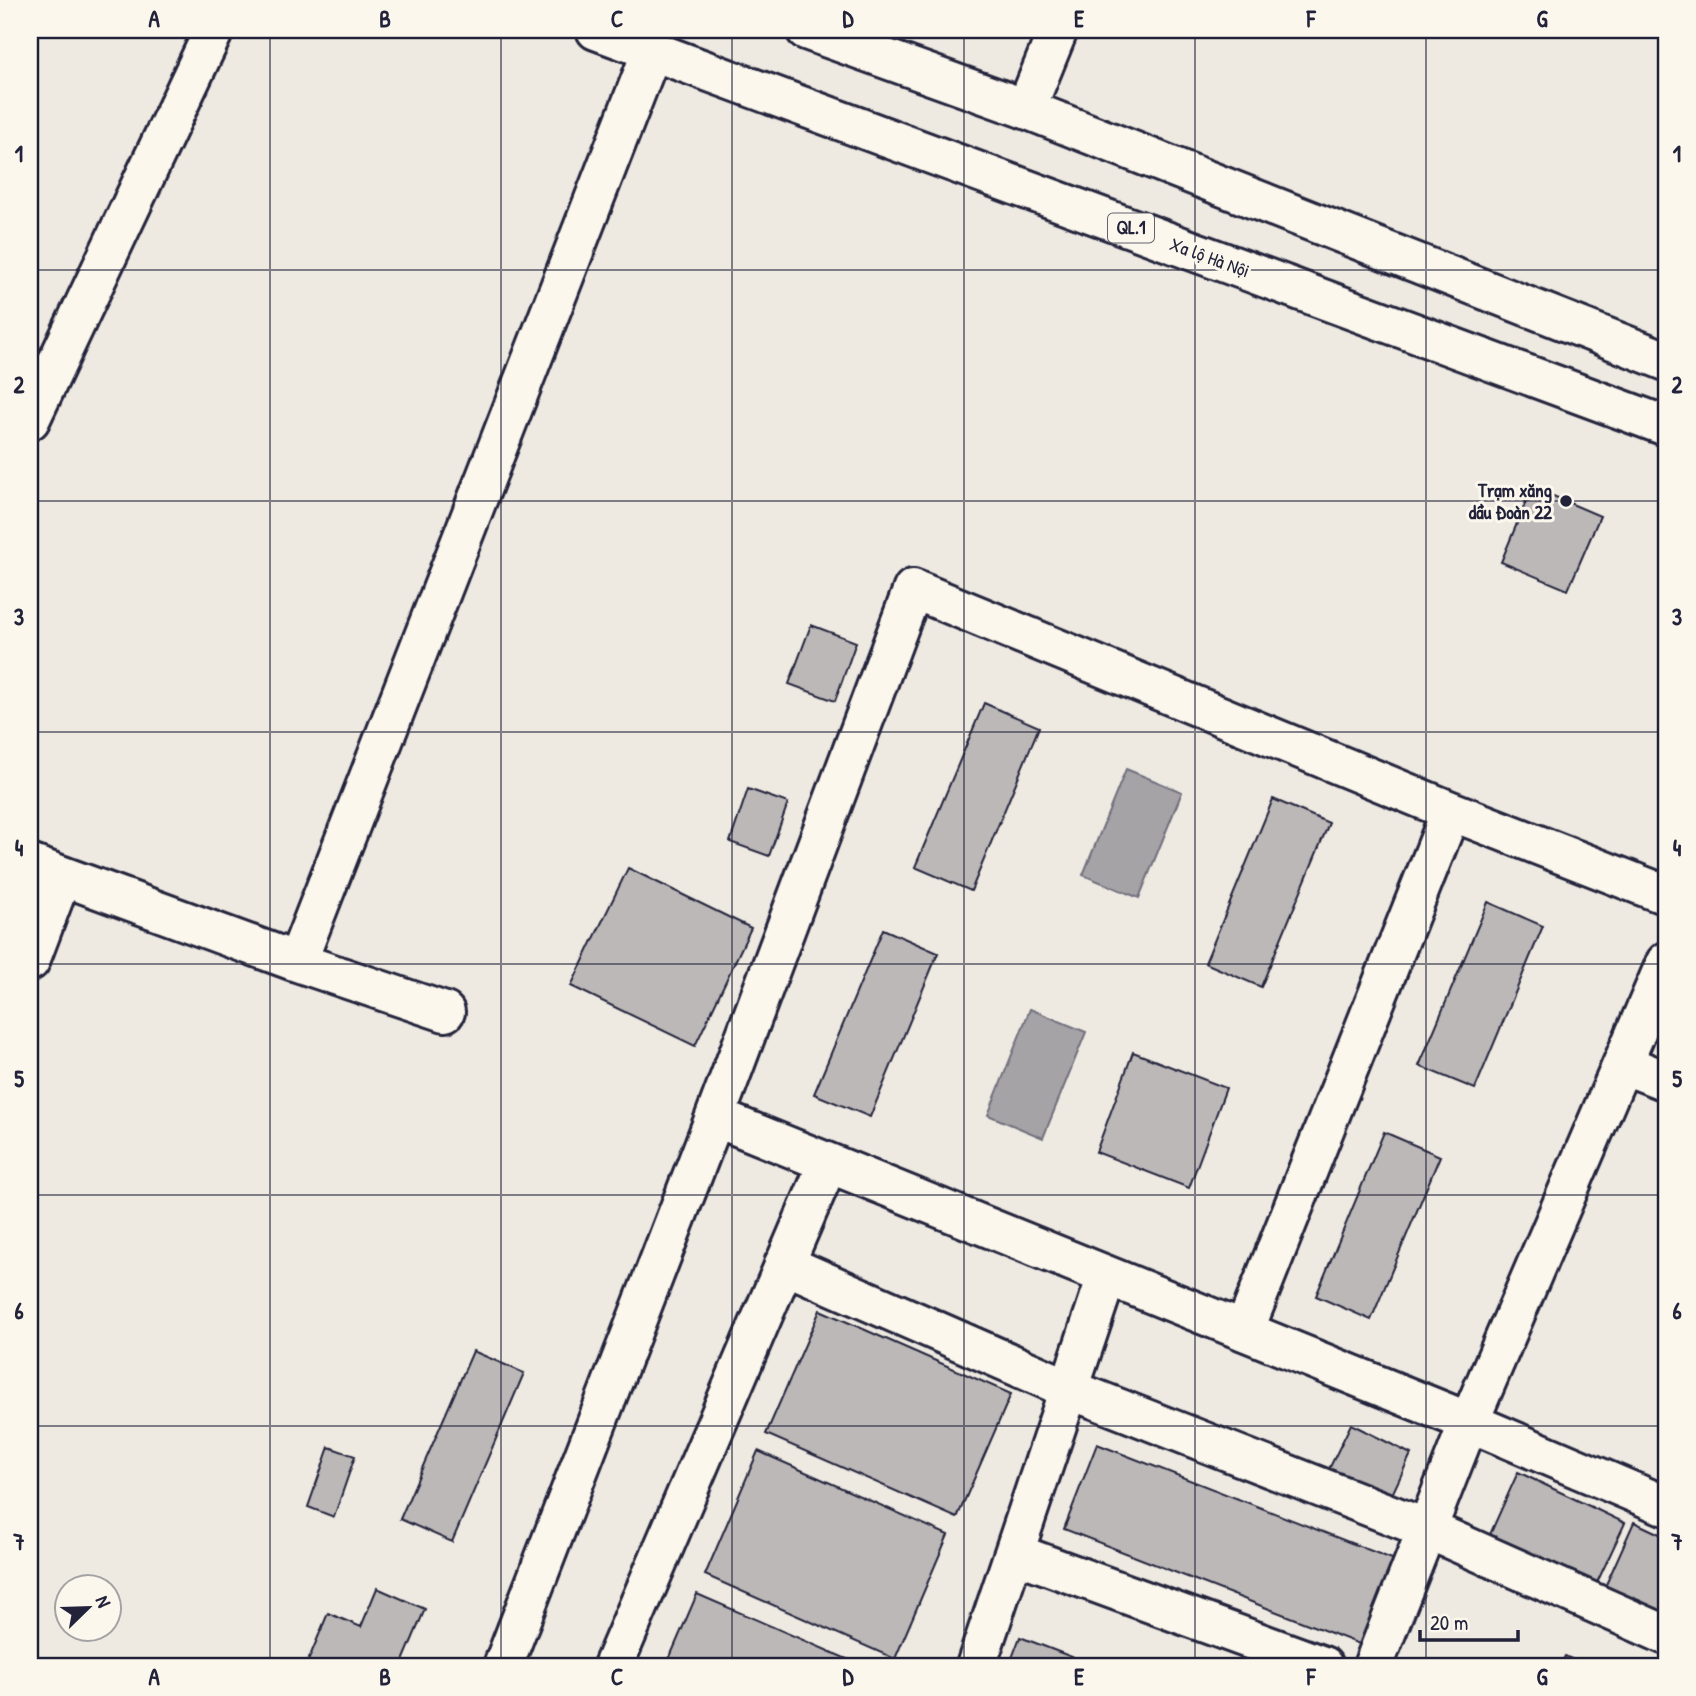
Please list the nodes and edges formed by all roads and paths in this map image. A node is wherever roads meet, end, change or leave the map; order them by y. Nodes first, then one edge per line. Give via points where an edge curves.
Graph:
1 (214, 30) edge
2 (596, 30) edge
3 (806, 30) edge
4 (1058, 30) edge
5 (652, 51) junction
6 (1026, 109) junction
7 (1666, 361) edge
8 (30, 420) edge
9 (1666, 426) edge
10 (1451, 811) junction
11 (46, 870) edge
12 (1666, 895) edge
13 (30, 961) edge
14 (297, 962) junction
15 (1666, 962) edge
16 (444, 1012) dead end
17 (1623, 1064) junction
18 (1666, 1081) edge
19 (715, 1117) junction
20 (828, 1163) junction
21 (785, 1265) junction
22 (1107, 1276) junction
23 (1244, 1331) junction
24 (1069, 1389) junction
25 (1469, 1422) junction
26 (1666, 1506) edge
27 (1427, 1529) junction
28 (1014, 1553) junction
29 (1666, 1635) edge
30 (503, 1666) edge
31 (613, 1666) edge
32 (976, 1666) edge
33 (1323, 1666) edge
34 (1373, 1666) edge

1 - 8 main road
2 - 5 main road, Xa lộ Hà Nội / QL.1
3 - 6 main road
4 - 6 main road
5 - 9 main road, Xa lộ Hà Nội / QL.1
5 - 14 main road
6 - 7 main road
10 - 12 main road
10 - 19 main road via 913,589
10 - 23 main road
11 - 13 main road
11 - 14 main road
14 - 16 main road
15 - 17 main road
17 - 18 main road
17 - 25 main road
19 - 20 main road
19 - 30 main road
20 - 21 main road
20 - 22 main road
21 - 24 main road
21 - 31 main road
22 - 23 main road
22 - 24 main road
23 - 25 main road
24 - 27 main road
24 - 28 main road
25 - 26 main road
25 - 27 main road
27 - 29 main road
27 - 34 main road
28 - 32 main road
28 - 33 main road

